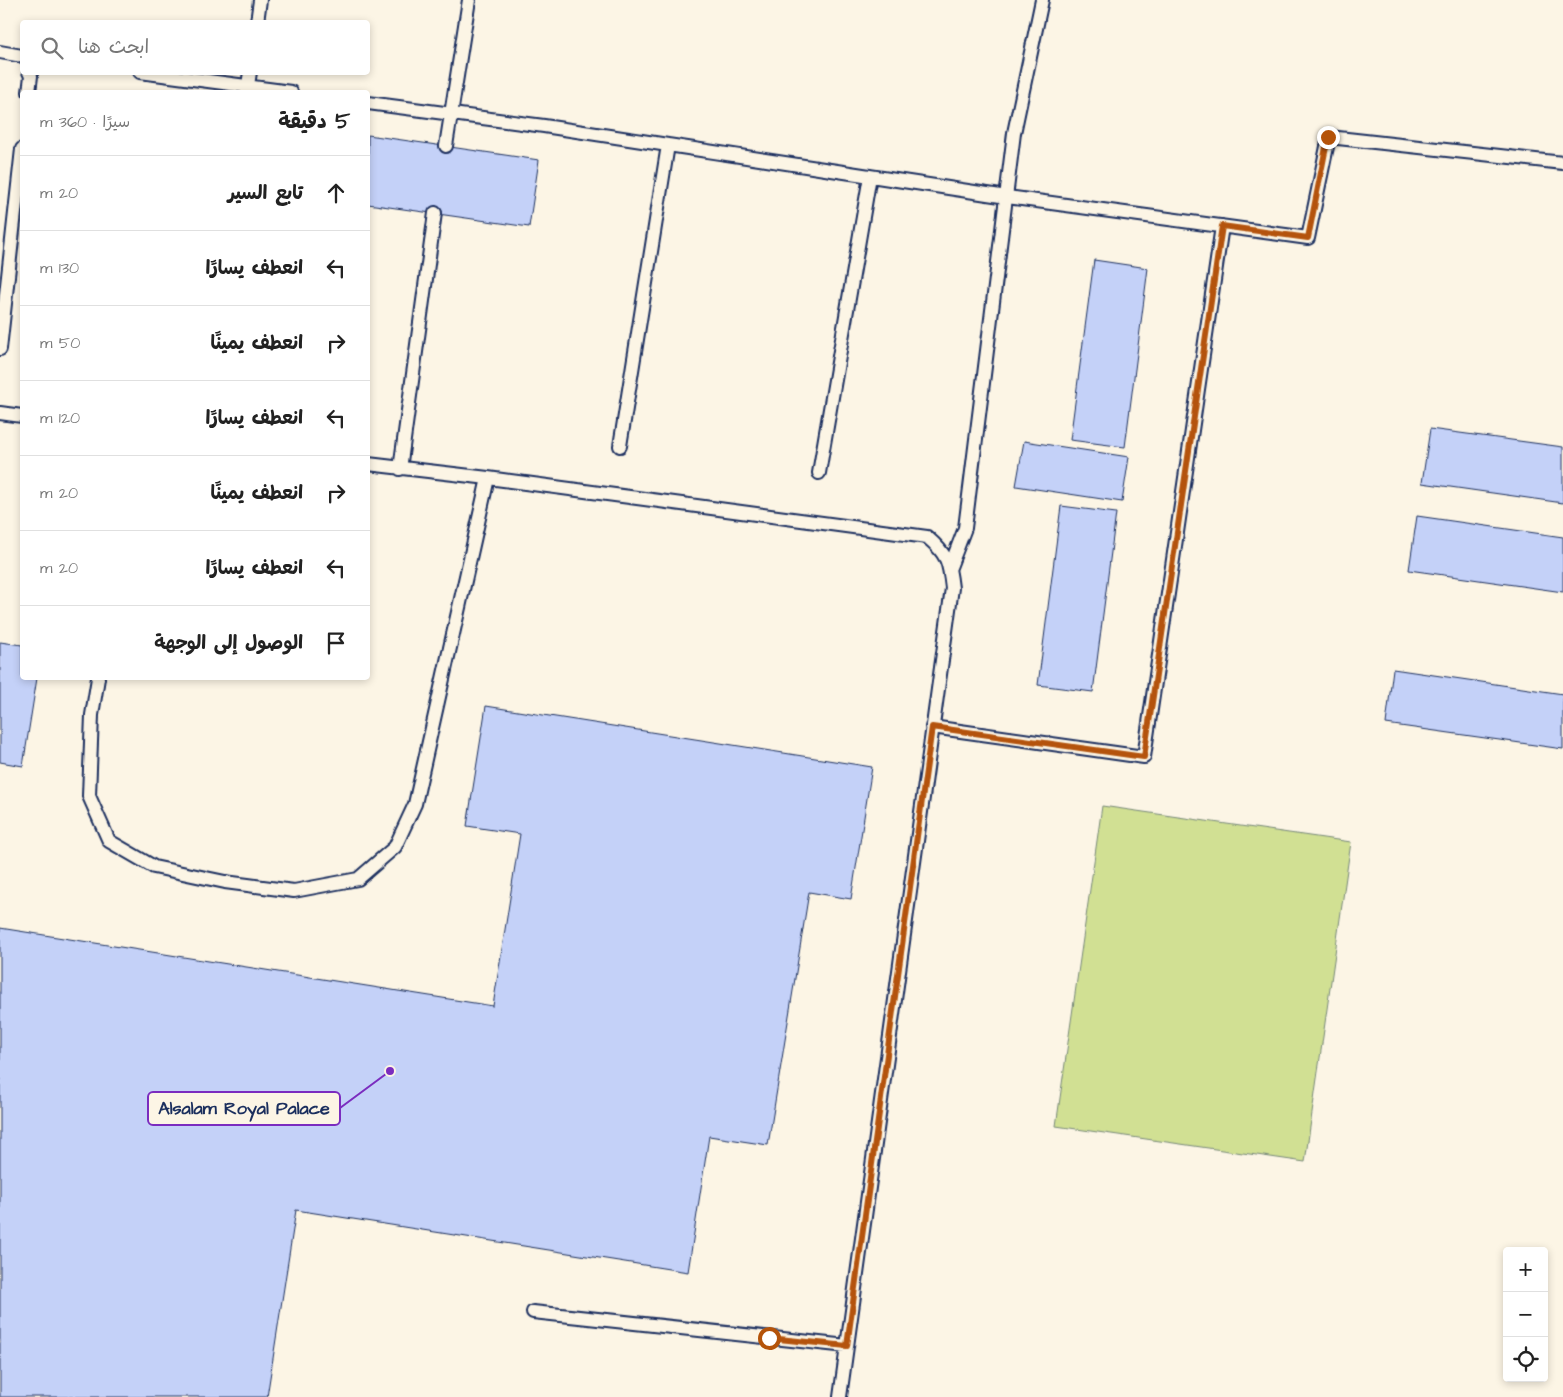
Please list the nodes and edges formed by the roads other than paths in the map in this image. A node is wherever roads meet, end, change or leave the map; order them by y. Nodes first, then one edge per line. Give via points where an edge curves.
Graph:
1 (260, 0) edge
2 (469, 0) edge
3 (1042, 0) edge
4 (257, 20) edge
5 (0, 52) edge
6 (20, 56) edge
7 (30, 75) edge
8 (158, 75) edge
9 (250, 75) edge
10 (29, 90) edge
11 (247, 90) edge
12 (370, 103) edge
13 (451, 114) junction
14 (668, 145) junction
15 (446, 146) dead end
16 (1563, 163) edge
17 (20, 167) edge
18 (870, 176) junction
19 (1007, 197) junction
20 (435, 213) dead end
21 (1222, 226) junction
22 (0, 349) edge
23 (0, 413) edge
24 (20, 416) edge
25 (620, 446) dead end
26 (370, 464) edge
27 (400, 469) junction
28 (819, 473) dead end
29 (488, 478) junction
30 (950, 567) junction
31 (98, 680) edge
32 (932, 727) junction
33 (533, 1312) dead end
34 (847, 1346) junction
35 (840, 1397) edge

1 - 4 lane
2 - 13 lane
3 - 19 lane via 1014,133
5 - 6 lane
7 - 10 lane
8 - 11 lane
9 - 11 lane
12 - 13 lane
13 - 14 lane
13 - 15 lane
14 - 18 lane
14 - 25 lane
16 - 21 lane via 1328,137 1308,238
17 - 22 lane
18 - 19 lane
18 - 28 lane
19 - 21 lane
19 - 30 lane via 965,528
20 - 27 lane
21 - 32 lane via 1144,757
23 - 24 lane
26 - 27 lane
27 - 29 lane
29 - 30 lane via 927,537 942,550
29 - 31 lane via 415,804 396,846 358,878 294,892 225,882 154,867 109,841 89,796 92,715
30 - 32 lane via 952,588
32 - 34 lane
33 - 34 lane
34 - 35 lane

